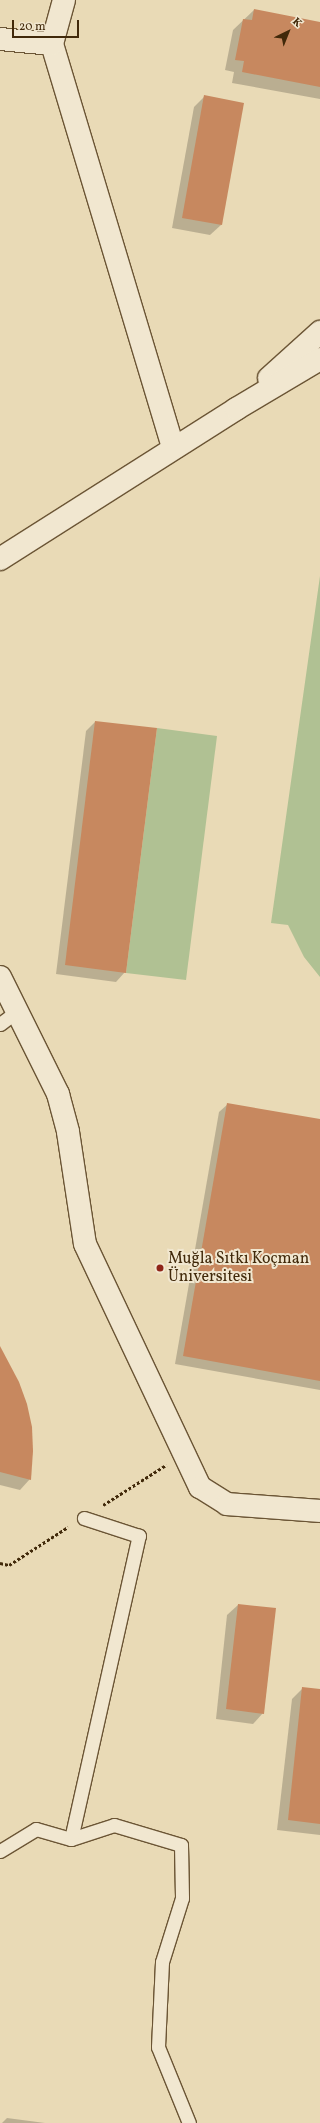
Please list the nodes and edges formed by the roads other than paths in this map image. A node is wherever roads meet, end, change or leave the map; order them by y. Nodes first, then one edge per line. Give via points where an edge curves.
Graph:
1 (64, 0) edge
2 (0, 39) edge
3 (52, 44) junction
4 (320, 332) edge
5 (320, 359) edge
6 (236, 409) junction
7 (173, 448) junction
8 (0, 559) edge
9 (0, 977) edge
10 (8, 1018) edge
11 (320, 1511) edge
12 (84, 1518) dead end
13 (71, 1839) junction
14 (0, 1852) edge
15 (190, 2123) edge

1 - 3 street
2 - 3 street
3 - 7 street
4 - 6 street
5 - 6 street
6 - 7 street
7 - 8 street
9 - 10 street
10 - 11 street via 58,1094 68,1132 85,1244 200,1486 227,1504
12 - 13 lane via 139,1536
13 - 14 lane via 36,1829
13 - 15 lane via 114,1825 181,1845 182,1898 162,1962 158,2047

